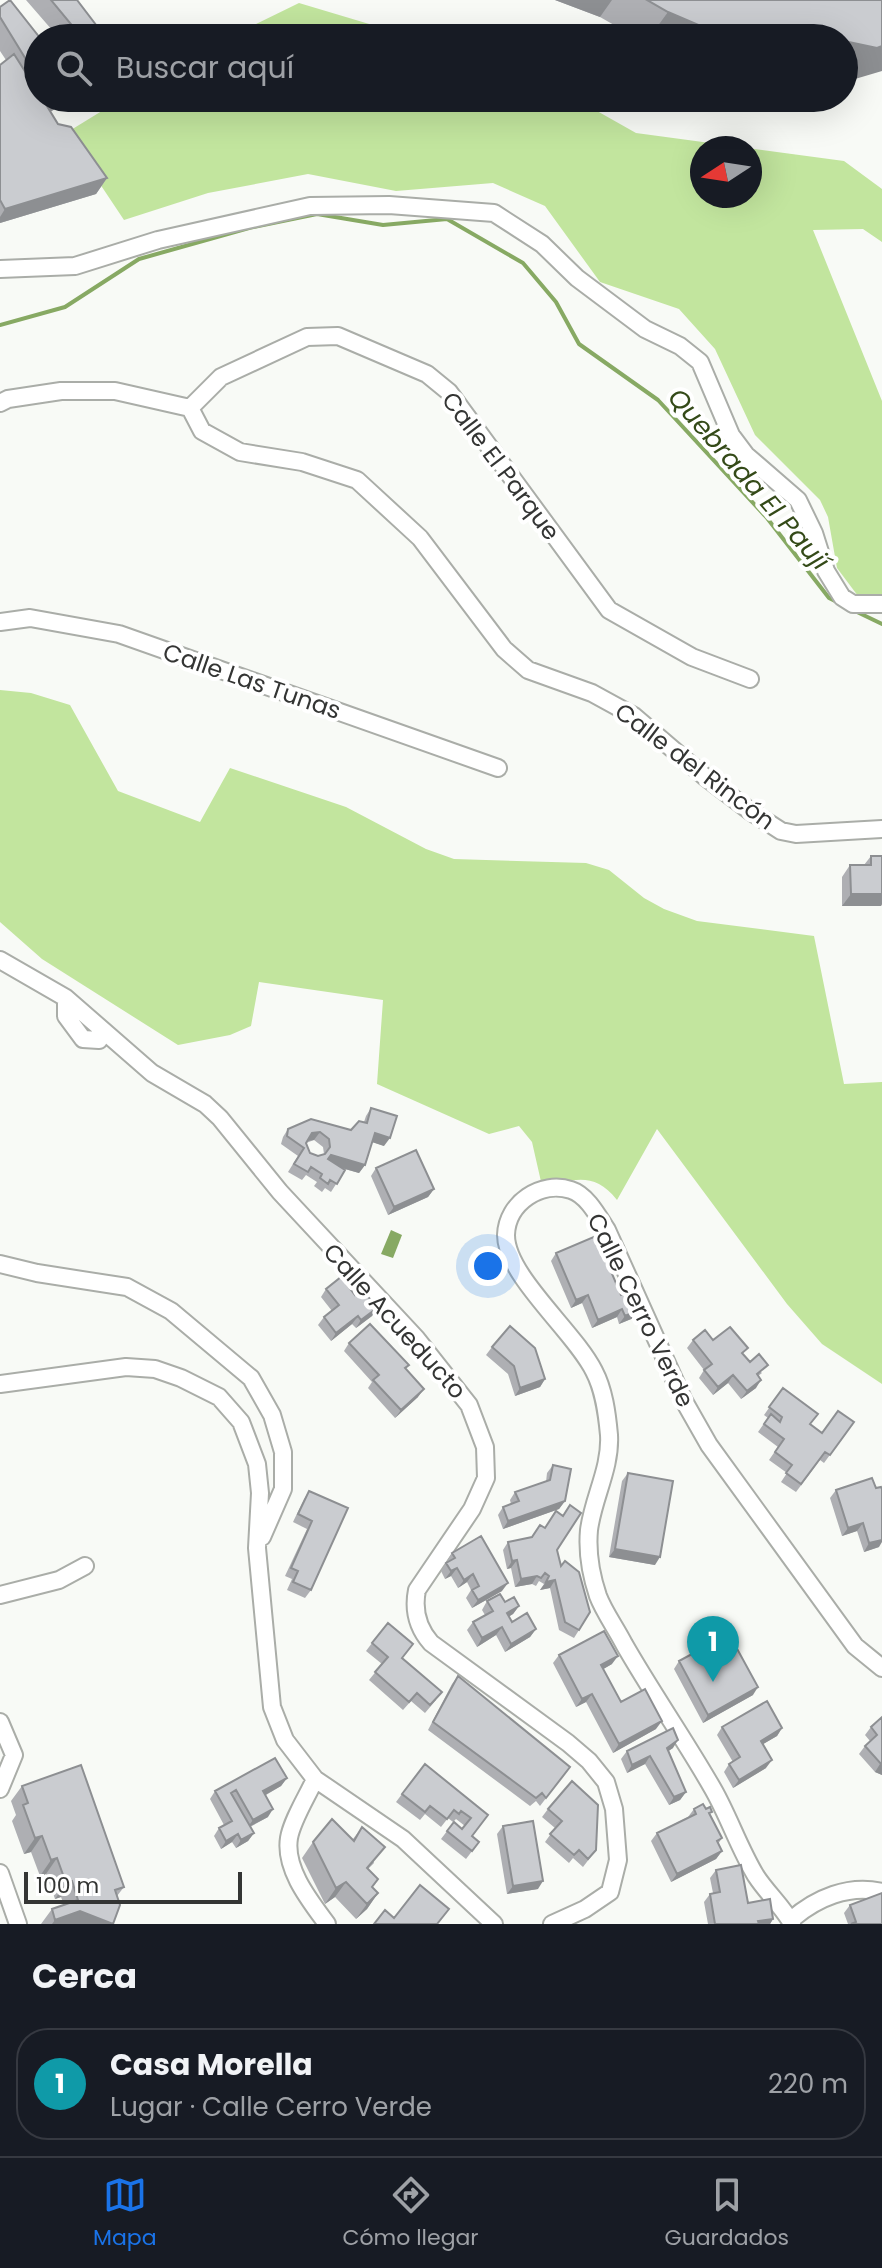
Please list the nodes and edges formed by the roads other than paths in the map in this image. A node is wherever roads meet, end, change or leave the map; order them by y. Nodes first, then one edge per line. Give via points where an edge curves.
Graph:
1 (0, 269) edge
2 (0, 403) edge
3 (190, 408) junction
4 (882, 604) edge
5 (0, 622) edge
6 (750, 679) dead end
7 (498, 768) dead end
8 (882, 829) edge
9 (0, 960) edge
10 (0, 1264) edge
11 (0, 1384) edge
12 (257, 1548) junction
13 (85, 1566) dead end
14 (0, 1595) edge
15 (882, 1668) edge
16 (0, 1722) edge
17 (315, 1779) junction
18 (0, 1789) edge
19 (0, 1873) edge
20 (882, 1892) edge
21 (792, 1922) edge
22 (18, 1924) edge
23 (327, 1924) edge
24 (494, 1924) edge
25 (552, 1924) edge

1 - 4 street via 75,266 158,240 310,206 389,205 494,213 542,244 645,329 700,362 731,435 798,500 842,597 853,604
2 - 3 street via 61,391 115,391
3 - 6 street, Calle El Parque via 221,377 307,337 338,336 427,374 449,392 609,610 692,657
3 - 8 street, Calle del Rincón via 202,431 240,452 302,462 357,480 420,538 504,649 528,670 592,693 634,716 704,776 781,831
5 - 7 street, Calle Las Tunas via 30,618 119,634
9 - 25 street, Calle Acueducto via 66,998 152,1073 220,1118 469,1405 485,1447 486,1478 472,1509 417,1590 415,1604 431,1643 568,1743 606,1782 618,1860 610,1892
10 - 12 street via 127,1287 171,1311 251,1378 272,1415 283,1452 283,1489
11 - 12 street via 126,1367 155,1369 219,1397 241,1422 257,1464
12 - 17 street via 272,1707 285,1740
13 - 14 street via 59,1580
15 - 21 street, Calle Cerro Verde via 855,1646 709,1445 591,1206 573,1190 550,1187 530,1194 513,1210 506,1234 512,1262 577,1344 604,1399 609,1439 589,1529 589,1557 599,1598 714,1791 744,1857
16 - 18 street via 14,1755
17 - 23 street via 289,1837 290,1853 303,1889
17 - 24 street via 403,1839
19 - 22 street
20 - 21 street via 850,1890 822,1899

